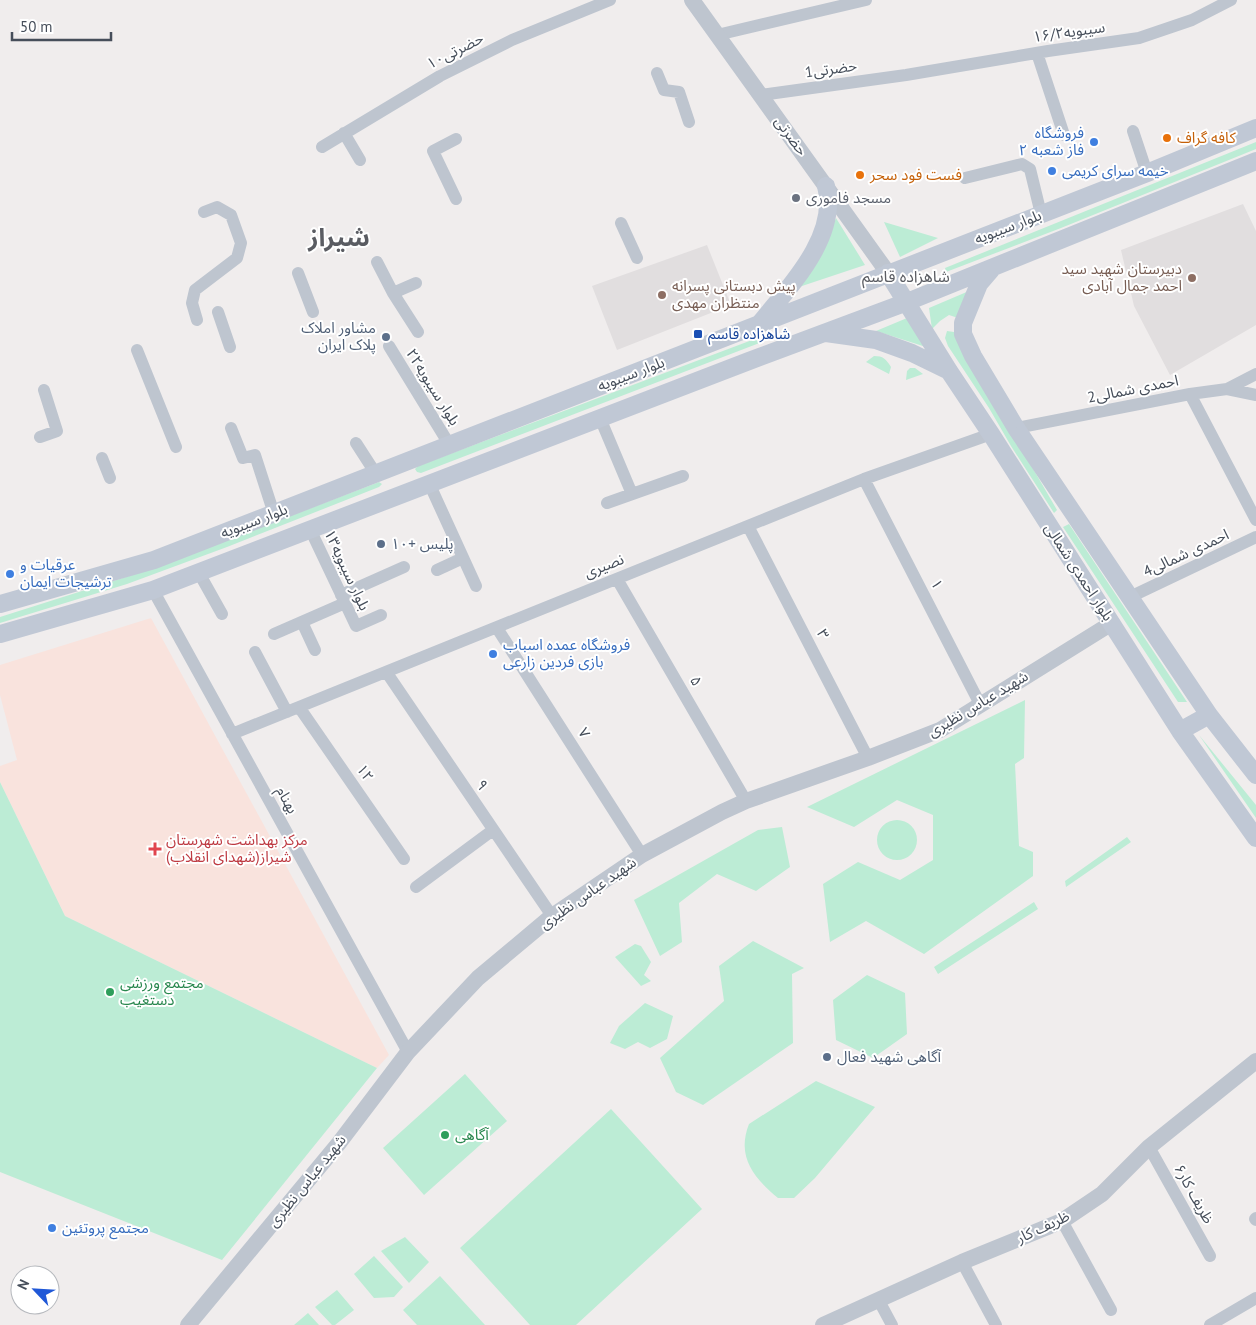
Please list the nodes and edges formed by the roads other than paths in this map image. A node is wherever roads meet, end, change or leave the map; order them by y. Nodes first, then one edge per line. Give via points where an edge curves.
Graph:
1 (610, 0) edge
2 (692, 0) edge
3 (866, 0) edge
4 (1231, 0) edge
5 (717, 35) junction
6 (1037, 53) junction
7 (658, 73) dead end
8 (906, 75) joint
9 (761, 95) junction
10 (689, 122) dead end
11 (1256, 128) edge
12 (1133, 132) dead end
13 (344, 133) junction
14 (1064, 135) dead end
15 (456, 139) dead end
16 (322, 147) dead end
17 (360, 160) dead end
18 (1256, 161) edge
19 (1147, 172) junction
20 (965, 178) dead end
21 (826, 186) junction
22 (456, 199) dead end
23 (204, 212) dead end
24 (1041, 214) junction
25 (621, 223) dead end
26 (637, 258) dead end
27 (377, 262) dead end
28 (993, 268) junction
29 (298, 273) dead end
30 (888, 273) junction
31 (416, 283) dead end
32 (393, 293) junction
33 (907, 302) junction
34 (218, 312) dead end
35 (312, 312) dead end
36 (197, 320) dead end
37 (760, 324) junction
38 (418, 332) dead end
39 (824, 332) junction
40 (389, 346) dead end
41 (230, 347) dead end
42 (137, 350) dead end
43 (949, 371) junction
44 (1256, 374) edge
45 (1227, 389) junction
46 (44, 390) dead end
47 (1190, 394) junction
48 (1256, 395) edge
49 (600, 418) junction
50 (230, 428) dead end
51 (1016, 428) junction
52 (991, 434) junction
53 (40, 437) dead end
54 (356, 443) dead end
55 (449, 444) junction
56 (176, 447) dead end
57 (102, 458) dead end
58 (399, 465) junction
59 (376, 474) junction
60 (683, 476) dead end
61 (110, 478) dead end
62 (864, 479) junction
63 (429, 483) junction
64 (410, 491) junction
65 (632, 494) junction
66 (607, 503) dead end
67 (274, 514) junction
68 (1256, 520) edge
69 (748, 526) junction
70 (310, 529) junction
71 (1256, 538) edge
72 (463, 558) junction
73 (404, 566) dead end
74 (437, 570) dead end
75 (199, 572) junction
76 (617, 578) junction
77 (476, 586) dead end
78 (153, 590) junction
79 (1130, 597) junction
80 (343, 599) junction
81 (0, 604) edge
82 (222, 614) dead end
83 (382, 615) dead end
84 (302, 622) junction
85 (1112, 623) junction
86 (498, 628) junction
87 (0, 634) edge
88 (274, 634) dead end
89 (315, 650) dead end
90 (255, 652) dead end
91 (387, 673) junction
92 (980, 704) junction
93 (293, 709) junction
94 (1209, 714) junction
95 (1180, 731) junction
96 (232, 734) junction
97 (868, 758) junction
98 (1256, 776) edge
99 (746, 801) junction
100 (493, 830) junction
101 (1256, 838) edge
102 (642, 855) junction
103 (404, 859) dead end
104 (416, 888) dead end
105 (552, 916) junction
106 (408, 1052) junction
107 (1256, 1061) edge
108 (1149, 1147) junction
109 (1062, 1221) junction
110 (1210, 1256) dead end
111 (962, 1262) junction
112 (1256, 1298) edge
113 (878, 1299) junction
114 (1111, 1310) dead end
115 (188, 1325) edge
116 (823, 1325) edge
117 (892, 1325) edge
118 (996, 1325) edge
119 (1210, 1325) edge

1 - 13 street, حضرتی۱۰ via 512,40 440,76
2 - 5 street, حضرتی
3 - 5 street
4 - 6 street, سیبویه۱۶/۲ via 1192,20 1139,38
5 - 9 street, حضرتی
6 - 8 street, سیبویه۱۶/۲
6 - 14 street
7 - 10 street via 664,90 679,92
8 - 9 street, 1حضرتی
9 - 21 street, حضرتی
11 - 19 main road, بلوار سیبویه
12 - 19 street
13 - 16 street, حضرتی۱۰
13 - 17 street
15 - 22 street via 433,151
18 - 28 main road, بلوار سیبویه
19 - 24 main road, بلوار سیبویه
20 - 24 street via 1022,164 1027,166
21 - 30 street, حضرتی
21 - 37 main road via 829,199 827,213 816,248
23 - 36 street via 217,207 231,215 241,243 237,258 195,290 192,303
24 - 30 main road, بلوار سیبویه
25 - 26 street
27 - 32 street
28 - 33 main road, بلوار سیبویه
28 - 51 main road, بلوار احمدی شمالی via 979,284 963,324 963,334
29 - 35 street
30 - 33 main road, بلوار احمدی شمالی
30 - 37 main road, بلوار سیبویه
31 - 32 street
32 - 38 street
33 - 39 main road, بلوار سیبویه
33 - 43 main road, بلوار احمدی شمالی
34 - 41 street
37 - 55 main road, بلوار سیبویه
39 - 43 main road via 876,340
39 - 49 main road, بلوار سیبویه
40 - 55 street, بلوار سیبویه۲۲
42 - 56 street
43 - 52 main road, بلوار احمدی شمالی
44 - 45 street
45 - 47 street, 2احمدی شمالی
45 - 48 street, 2احمدی شمالی
46 - 53 street via 57,431
47 - 51 street, 2احمدی شمالی
47 - 68 street
49 - 63 main road, بلوار سیبویه
49 - 65 street
50 - 67 street via 243,458 255,455
51 - 79 main road, بلوار احمدی شمالی
52 - 62 street, نصیری
52 - 85 main road, بلوار احمدی شمالی
54 - 59 street
55 - 58 main road, بلوار سیبویه
57 - 61 street
58 - 59 main road, بلوار سیبویه
58 - 64 main road
59 - 67 main road, بلوار سیبویه
60 - 65 street
62 - 69 street, نصیری
62 - 92 street, ۱
63 - 64 main road, بلوار سیبویه
63 - 72 street
64 - 70 main road, بلوار سیبویه
65 - 66 street
67 - 81 main road, بلوار سیبویه via 154,560
69 - 76 street, نصیری
69 - 97 street, ۳
70 - 75 main road, بلوار سیبویه
70 - 80 street, بلوار سیبویه۱۳
71 - 79 street, 4احمدی شمالی
72 - 74 street
72 - 77 street
73 - 80 street
75 - 78 main road, بلوار سیبویه
75 - 82 street
76 - 86 street, نصیری
76 - 99 street, ۵
78 - 87 main road, بلوار سیبویه
78 - 96 street, بهنام
79 - 94 main road, بلوار احمدی شمالی
80 - 83 street, بلوار سیبویه۱۳ via 356,626
80 - 84 street
84 - 88 street
84 - 89 street
85 - 92 street, شهید عباس نظیری
85 - 95 main road, بلوار احمدی شمالی
86 - 91 street, نصیری
86 - 102 street, ۷
90 - 93 street, ۱۲
91 - 93 street, نصیری
91 - 100 street, ۹
92 - 97 street, شهید عباس نظیری via 940,730
93 - 96 street, نصیری
93 - 103 street, ۱۲
94 - 95 main road
94 - 98 main road, بلوار احمدی شمالی
95 - 101 main road, بلوار احمدی شمالی
96 - 106 street, بهنام
97 - 99 street, شهید عباس نظیری
99 - 102 street, شهید عباس نظیری
100 - 104 street
100 - 105 street, ۹
102 - 105 street, شهید عباس نظیری
105 - 106 street, شهید عباس نظیری via 478,978
106 - 115 street, شهید عباس نظیری via 339,1143
107 - 108 street, ظریف کار
108 - 109 street, ظریف کار via 1102,1194
108 - 110 street, ظریف کار۶
109 - 111 street, ظریف کار
109 - 114 street
111 - 113 street, ظریف کار
111 - 118 street
112 - 119 street
113 - 116 street, ظریف کار
113 - 117 street

